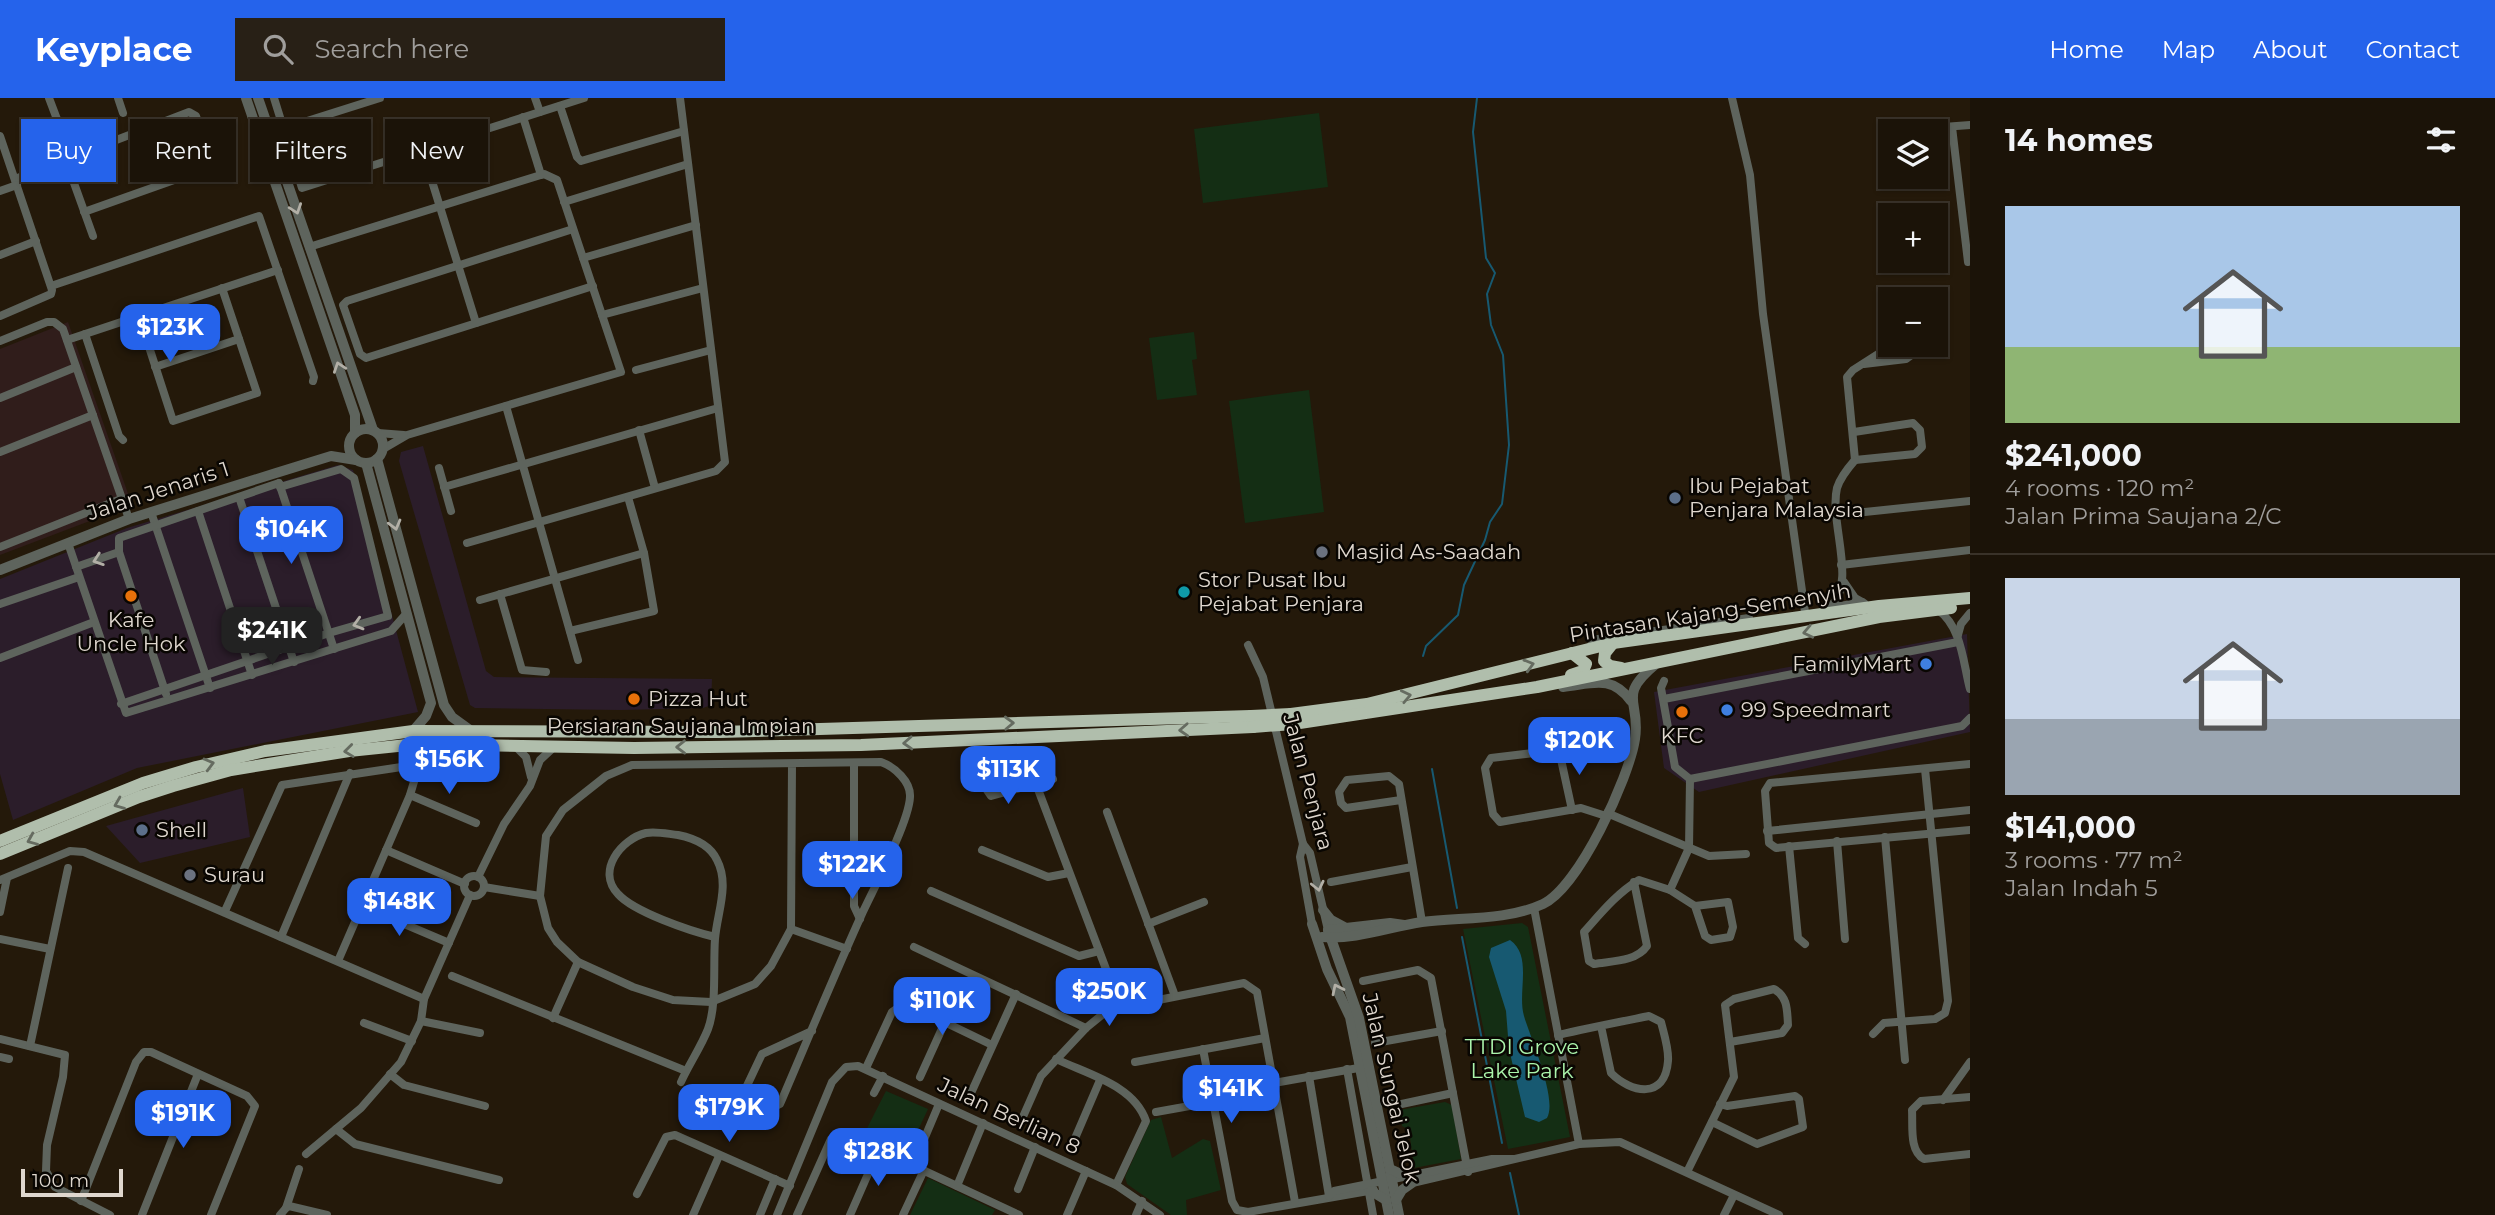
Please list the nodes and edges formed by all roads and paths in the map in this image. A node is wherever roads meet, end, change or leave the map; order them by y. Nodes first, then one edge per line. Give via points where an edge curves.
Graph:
1 (49, 98) edge
2 (118, 98) edge
3 (246, 98) edge
4 (258, 98) edge
5 (274, 98) edge
6 (340, 98) edge
7 (380, 98) edge
8 (535, 98) edge
9 (584, 98) edge
10 (680, 98) edge
11 (1732, 98) edge
12 (560, 106) junction
13 (344, 109) junction
14 (540, 112) junction
15 (123, 113) dead end
16 (523, 117) junction
17 (57, 119) edge
18 (253, 119) edge
19 (265, 119) edge
20 (281, 119) edge
21 (312, 119) edge
22 (1970, 125) edge
23 (1948, 127) edge
24 (1952, 127) junction
25 (488, 128) edge
26 (684, 131) junction
27 (0, 136) edge
28 (116, 139) edge
29 (688, 164) junction
30 (541, 175) junction
31 (21, 180) edge
32 (16, 182) junction
33 (73, 182) edge
34 (275, 182) edge
35 (287, 182) edge
36 (300, 182) edge
37 (320, 182) edge
38 (432, 182) edge
39 (1970, 186) edge
40 (1959, 187) junction
41 (0, 191) edge
42 (564, 202) junction
43 (440, 206) junction
44 (84, 212) junction
45 (696, 225) junction
46 (573, 229) junction
47 (93, 236) dead end
48 (36, 241) junction
49 (309, 247) junction
50 (1968, 247) edge
51 (0, 255) edge
52 (583, 258) junction
53 (1968, 262) dead end
54 (458, 265) junction
55 (278, 270) junction
56 (593, 286) junction
57 (222, 288) junction
58 (703, 288) junction
59 (51, 290) junction
60 (602, 315) junction
61 (0, 316) edge
62 (139, 316) junction
63 (476, 323) junction
64 (85, 334) junction
65 (239, 339) junction
66 (67, 340) junction
67 (0, 341) edge
68 (711, 350) junction
69 (1878, 354) edge
70 (1909, 357) edge
71 (1861, 365) junction
72 (76, 367) junction
73 (155, 367) junction
74 (636, 370) dead end
75 (313, 381) dead end
76 (0, 398) edge
77 (506, 406) junction
78 (718, 408) junction
79 (93, 415) junction
80 (639, 430) junction
81 (375, 431) junction
82 (1854, 432) junction
83 (407, 435) junction
84 (353, 437) junction
85 (123, 440) dead end
86 (383, 449) junction
87 (0, 452) edge
88 (331, 456) junction
89 (377, 459) junction
90 (1854, 460) junction
91 (361, 461) junction
92 (522, 464) junction
93 (439, 468) dead end
94 (278, 481) junction
95 (444, 487) junction
96 (655, 488) junction
97 (628, 496) junction
98 (239, 497) junction
99 (121, 499) junction
100 (1970, 501) edge
101 (198, 511) junction
102 (151, 512) junction
103 (451, 512) dead end
104 (1836, 515) junction
105 (129, 519) junction
106 (539, 522) junction
107 (156, 525) junction
108 (388, 541) junction
109 (68, 542) junction
110 (467, 543) dead end
111 (370, 544) junction
112 (0, 547) edge
113 (1970, 550) edge
114 (119, 552) junction
115 (644, 553) junction
116 (1841, 565) junction
117 (76, 567) junction
118 (0, 570) edge
119 (79, 577) junction
120 (555, 579) junction
121 (1843, 580) junction
122 (500, 594) junction
123 (1970, 598) edge
124 (480, 600) dead end
125 (1862, 602) junction
126 (0, 604) edge
127 (1879, 606) junction
128 (1970, 606) edge
129 (1829, 608) junction
130 (1937, 610) junction
131 (1805, 612) junction
132 (407, 613) junction
133 (1970, 613) edge
134 (94, 622) junction
135 (391, 631) junction
136 (569, 631) junction
137 (328, 632) junction
138 (1958, 639) junction
139 (414, 642) junction
140 (1614, 643) junction
141 (1248, 645) dead end
142 (289, 646) junction
143 (334, 649) junction
144 (1587, 649) junction
145 (1572, 653) junction
146 (0, 658) edge
147 (247, 660) junction
148 (578, 660) dead end
149 (294, 662) junction
150 (1657, 664) junction
151 (1635, 668) junction
152 (546, 672) dead end
153 (205, 675) junction
154 (252, 675) junction
155 (1664, 681) dead end
156 (1538, 687) junction
157 (210, 688) junction
158 (164, 689) junction
159 (1970, 690) edge
160 (1493, 695) junction
161 (1664, 699) junction
162 (1631, 701) junction
163 (169, 702) junction
164 (122, 707) junction
165 (1970, 718) edge
166 (1292, 719) junction
167 (1252, 722) junction
168 (470, 730) junction
169 (413, 731) junction
170 (1620, 735) dead end
171 (515, 746) junction
172 (556, 746) junction
173 (1559, 750) junction
174 (854, 763) junction
175 (792, 764) junction
176 (1970, 764) edge
177 (1925, 769) junction
178 (350, 773) junction
179 (532, 779) junction
180 (1053, 779) dead end
181 (1690, 779) junction
182 (980, 780) dead end
183 (1036, 784) junction
184 (410, 794) junction
185 (1401, 800) junction
186 (1572, 810) junction
187 (1970, 810) edge
188 (1107, 812) dead end
189 (1929, 813) junction
190 (1606, 815) junction
191 (476, 823) dead end
192 (1970, 830) edge
193 (1767, 831) junction
194 (1932, 833) junction
195 (1885, 837) junction
196 (0, 841) edge
197 (1838, 841) junction
198 (1303, 844) junction
199 (1789, 846) junction
200 (1689, 848) junction
201 (386, 850) junction
202 (982, 850) dead end
203 (0, 854) edge
204 (1746, 854) dead end
205 (1412, 867) junction
206 (68, 868) dead end
207 (1069, 873) junction
208 (478, 877) junction
209 (4, 879) edge
210 (1331, 882) dead end
211 (1634, 882) junction
212 (465, 884) junction
213 (484, 887) junction
214 (1670, 890) junction
215 (931, 891) dead end
216 (470, 895) junction
217 (540, 896) junction
218 (1204, 902) dead end
219 (362, 906) junction
220 (1695, 906) junction
221 (1534, 908) junction
222 (1323, 910) junction
223 (225, 911) junction
224 (0, 912) edge
225 (860, 919) junction
226 (1422, 922) junction
227 (1149, 924) junction
228 (1312, 924) junction
229 (791, 929) junction
230 (1348, 932) junction
231 (1327, 935) junction
232 (281, 937) junction
233 (715, 937) junction
234 (0, 939) edge
235 (1845, 939) dead end
236 (449, 943) junction
237 (1805, 944) dead end
238 (914, 947) dead end
239 (50, 949) junction
240 (847, 949) junction
241 (1098, 951) junction
242 (1338, 958) junction
243 (1323, 959) junction
244 (338, 961) junction
245 (578, 962) junction
246 (452, 976) dead end
247 (1363, 981) dead end
248 (1016, 995) junction
249 (1175, 996) junction
250 (424, 999) junction
251 (711, 1002) junction
252 (1119, 1006) junction
253 (553, 1018) junction
254 (1901, 1020) junction
255 (421, 1021) junction
256 (944, 1022) junction
257 (363, 1023) dead end
258 (1601, 1026) junction
259 (1086, 1028) junction
260 (812, 1031) junction
261 (1442, 1031) junction
262 (480, 1033) dead end
263 (1873, 1034) dead end
264 (1558, 1035) junction
265 (1265, 1038) junction
266 (0, 1039) edge
267 (412, 1041) junction
268 (1730, 1042) junction
269 (1375, 1043) dead end
270 (992, 1045) junction
271 (30, 1046) junction
272 (1203, 1049) junction
273 (1056, 1059) junction
274 (1905, 1060) dead end
275 (1135, 1062) dead end
276 (1970, 1062) edge
277 (1364, 1067) junction
278 (866, 1068) junction
279 (1347, 1069) junction
280 (686, 1072) junction
281 (198, 1074) junction
282 (390, 1074) junction
283 (883, 1076) junction
284 (1309, 1076) junction
285 (920, 1077) dead end
286 (1100, 1080) junction
287 (681, 1082) dead end
288 (1274, 1083) junction
289 (874, 1093) dead end
290 (971, 1093) dead end
291 (1453, 1093) junction
292 (1970, 1097) edge
293 (1943, 1100) junction
294 (1212, 1102) junction
295 (1387, 1102) dead end
296 (939, 1104) junction
297 (1720, 1104) junction
298 (485, 1106) dead end
299 (1156, 1112) dead end
300 (1022, 1119) dead end
301 (1712, 1122) junction
302 (983, 1123) junction
303 (336, 1129) junction
304 (1073, 1143) dead end
305 (1579, 1144) junction
306 (1035, 1147) junction
307 (879, 1149) junction
308 (920, 1149) dead end
309 (306, 1154) dead end
310 (1970, 1154) edge
311 (719, 1156) junction
312 (1467, 1168) junction
313 (299, 1169) dead end
314 (924, 1170) junction
315 (1086, 1171) junction
316 (1687, 1172) junction
317 (775, 1179) junction
318 (499, 1180) dead end
319 (1410, 1180) junction
320 (1116, 1185) junction
321 (1388, 1185) junction
322 (790, 1186) junction
323 (957, 1186) junction
324 (1369, 1188) junction
325 (1017, 1189) dead end
326 (637, 1194) dead end
327 (1734, 1195) junction
328 (1329, 1196) junction
329 (81, 1201) junction
330 (1142, 1202) junction
331 (1295, 1202) junction
332 (999, 1206) junction
333 (283, 1212) edge
334 (110, 1215) edge
335 (142, 1215) edge
336 (211, 1215) edge
337 (327, 1215) edge
338 (692, 1215) edge
339 (760, 1215) edge
340 (777, 1215) edge
341 (797, 1215) edge
342 (849, 1215) edge
343 (903, 1215) edge
344 (995, 1215) edge
345 (1019, 1215) edge
346 (1067, 1215) edge
347 (1136, 1215) edge
348 (1160, 1215) edge
349 (1373, 1215) edge
350 (1389, 1215) edge
351 (1399, 1215) edge
352 (1724, 1215) edge
353 (1779, 1215) edge

1 - 17 street
2 - 15 street
3 - 18 street
4 - 19 street
5 - 20 street
6 - 13 street
7 - 13 street
8 - 14 street
9 - 12 street
10 - 26 street
11 - 131 street via 1750,175 1763,314
12 - 14 street
12 - 26 street via 581,161
13 - 21 street
14 - 16 street
16 - 25 street
16 - 30 street
22 - 24 street
23 - 24 street
24 - 40 street
26 - 29 street
27 - 32 street
28 - 44 street via 189,111 196,116 211,159 208,167
29 - 42 street
29 - 45 street
30 - 42 street via 557,180
30 - 43 street
31 - 32 street
32 - 41 street
32 - 48 street
33 - 44 street
84 -> 34 street via 355,415
35 -> 49 street
36 - 37 street via 302,188
38 - 43 street
39 - 40 street
40 - 50 street
42 - 46 street
43 - 49 street
43 - 54 street
44 - 47 street
45 - 52 street
45 - 58 street
46 - 52 street
46 - 54 street
48 - 51 street
48 - 59 street
49 - 81 street
50 - 53 street
52 - 56 street
54 - 63 street
54 - 63 street via 343,305 360,354 366,358
55 - 57 street
55 - 59 street via 259,216
55 - 75 street
56 - 60 street
56 - 63 street
57 - 62 street
57 - 65 street
58 - 60 street
58 - 68 street
59 - 61 street
60 - 77 street via 621,372
62 - 64 street
62 - 73 street
64 - 66 street
64 - 85 street
65 - 73 street
65 - 73 street via 257,393 173,421
66 - 67 street via 54,322
66 - 72 street
68 - 74 street
68 - 78 street
69 - 71 street
70 - 71 street
71 - 82 street via 1847,377
72 - 76 street
72 - 79 street
77 - 83 street
77 - 92 street
78 - 80 street
78 - 96 street via 725,463 716,471
79 - 87 street
79 - 99 street
80 - 92 street
80 - 96 street
81 - 83 street
81 - 84 street via 363,429
81 - 86 street
82 - 90 street
82 - 90 street via 1913,423 1920,430 1922,447 1915,454
83 - 86 street
84 - 88 street
84 - 91 street via 350,449
86 - 89 street
88 - 91 street
88 - 94 street, Jalan Jenaris 1
89 - 91 street
89 -> 168 street via 444,705
90 - 104 street via 1839,483
91 - 108 street
92 - 95 street
92 - 106 street
93 - 95 street
94 - 98 street
94 - 102 street, Jalan Jenaris 1
94 - 111 street via 348,471 354,478
94 - 137 street
95 - 103 street
96 - 97 street
97 - 106 street
97 - 115 street
98 - 101 street
98 - 142 street
99 - 105 street
99 - 112 street
100 - 104 street
101 - 107 street
101 - 147 street
102 - 105 street, Jalan Jenaris 1
102 - 107 street
104 - 116 street
105 - 109 street, Jalan Jenaris 1
106 - 110 street
106 - 120 street
107 - 114 street via 119,538
107 - 153 street
108 - 111 street
108 - 132 street
109 - 117 street
109 - 118 street, Jalan Jenaris 1
111 -> 137 street via 388,616
113 - 116 street
114 -> 117 street
114 - 158 street
115 - 120 street
115 - 136 street via 654,611
116 - 121 street
117 - 119 street
119 - 126 street
119 - 134 street
120 - 122 street
120 - 136 street
121 - 125 street
121 - 129 street via 1840,597
122 - 124 street
122 - 152 street via 522,670
123 - 127 highway, Pintasan Kajang-Semenyih
125 - 127 street
125 - 129 street
127 - 140 highway, Pintasan Kajang-Semenyih
128 - 130 highway, Pintasan Kajang-Semenyih
129 - 131 street
130 - 138 street via 1952,623
130 -> 150 highway, Pintasan Kajang-Semenyih via 1879,617
131 - 144 street via 1680,625 1598,639
132 - 135 street
132 - 139 street
133 - 138 street via 1961,624
134 - 146 street
134 - 164 street
135 - 139 street via 406,634
135 - 143 street
136 - 148 street
137 - 142 street
137 - 143 street
138 - 159 street
138 - 161 street
139 - 169 street via 431,703
140 - 144 highway, Pintasan Kajang-Semenyih
140 - 151 highway via 1605,653 1606,664
141 - 198 street, Jalan Penjara via 1263,677
142 - 147 street
142 - 149 street
143 - 149 street
144 - 145 highway, Pintasan Kajang-Semenyih
145 - 160 highway via 1584,660 1583,671
166 -> 145 highway, Pintasan Kajang-Semenyih
147 - 153 street
147 - 154 street
149 - 154 street
150 - 151 highway, Pintasan Kajang-Semenyih
150 - 162 street via 1638,679
151 - 156 highway, Pintasan Kajang-Semenyih
153 - 157 street
153 - 158 street
154 - 157 street
155 - 161 street
156 - 160 highway, Pintasan Kajang-Semenyih
156 - 162 street via 1608,682
157 - 163 street
158 - 163 street
158 - 164 street
160 - 166 highway, Pintasan Kajang-Semenyih
161 - 181 street via 1675,767
162 - 190 street via 1636,737
163 - 164 street via 131,714
165 - 181 street via 1962,726
166 - 167 highway, Pintasan Kajang-Semenyih, bridge
168 -> 167 highway, Persiaran Saujana Impian via 609,733 655,725 710,732
167 -> 172 highway, Persiaran Saujana Impian via 861,745
168 - 169 highway, Persiaran Saujana Impian
196 -> 169 highway, Persiaran Saujana Impian via 143,783 196,767 265,751
170 - 173 street
171 - 172 highway, Persiaran Saujana Impian
171 - 179 street via 529,764
171 -> 203 highway, Persiaran Saujana Impian via 417,744 231,770 139,797
172 - 179 street via 544,754
173 - 186 street
173 - 186 street via 1486,762 1493,814 1500,822
174 - 175 street
174 - 225 street via 853,906
174 - 225 street via 881,762 894,769 909,786 911,800
175 - 217 street via 632,765 607,776 576,797 552,822 543,850
175 - 229 street
176 - 177 street
177 - 189 street
177 - 193 street via 1770,783 1765,790
178 - 184 street via 408,766 416,775
178 - 223 street via 279,789
178 - 232 street
179 - 208 street via 503,824
180 - 183 street
181 - 200 street
182 - 183 street via 990,796
183 - 207 street
184 - 191 street
184 - 201 street
185 - 185 street via 1346,808 1339,792 1346,780 1389,776 1399,784
185 - 205 street
186 - 190 street
187 - 189 street
188 - 227 street
189 - 193 street
189 - 194 street
190 - 200 street
190 - 221 street via 1586,860 1547,903
192 - 194 street
193 - 199 street via 1769,843 1776,848
194 - 195 street
194 - 254 street via 1948,1001 1945,1013 1935,1019
195 - 197 street
195 - 254 street
197 - 199 street
197 - 235 street
198 -> 222 street, Jalan Penjara via 1310,853
198 - 228 street via 1300,857
199 - 237 street via 1798,939
200 - 204 street via 1709,856
200 - 214 street
201 - 212 street
201 - 219 street
202 - 207 street via 1048,877
205 - 210 street
205 - 226 street
206 - 239 street
207 - 241 street
208 - 212 street
208 - 213 street
209 - 223 street via 79,851
209 - 224 street
211 - 211 street via 1584,932 1589,961 1594,964 1642,954 1647,946
211 - 214 street
212 - 216 street
213 - 216 street via 479,895
213 - 217 street
214 - 220 street
215 - 241 street via 1079,956
216 - 236 street
217 - 245 street via 548,928
218 - 227 street
219 - 236 street
219 - 244 street
220 - 220 street via 1705,936 1711,940 1730,937 1733,928 1728,902
221 - 226 street
221 - 264 street
222 - 230 street
222 - 231 street, Jalan Penjara
223 - 232 street
225 - 240 street
226 - 230 street
227 - 249 street
228 - 231 street, Jalan Sungai Jelok
228 - 243 street
229 - 240 street
229 - 251 street via 764,976 748,988
230 - 231 street
230 - 242 street via 1339,945
231 - 242 street, Jalan Sungai Jelok
231 - 243 street
232 - 244 street
233 - 233 street via 722,874 709,849 695,839 661,833 629,840 619,849 610,871 618,895
233 - 251 street
234 - 239 street
236 - 250 street
238 - 248 street
239 - 271 street
240 - 260 street
241 - 252 street
242 - 277 street, Jalan Sungai Jelok via 1359,1017
277 -> 243 street, Jalan Sungai Jelok via 1350,1017
244 - 250 street
245 - 251 street via 659,996
245 - 253 street
246 - 253 street
247 - 261 street via 1418,970 1427,973 1432,978
248 - 259 street
248 - 270 street
249 - 252 street
249 - 265 street via 1244,983 1257,992
250 - 255 street
251 - 280 street via 708,1030
252 - 259 street
253 - 280 street
254 - 263 street via 1884,1023
254 - 274 street
255 - 262 street
255 - 267 street
256 - 270 street
256 - 278 street via 905,1003 892,1012
256 - 285 street
257 - 267 street
258 - 258 street via 1649,1017 1661,1022 1668,1061 1657,1086 1638,1090 1611,1073
258 - 264 street
259 - 273 street
260 - 260 street via 780,1104 768,1110 746,1102 744,1092 762,1055
261 - 269 street
261 - 291 street
264 - 305 street
265 - 272 street
265 - 288 street
266 - 271 street
267 - 282 street
268 - 268 street via 1725,1005 1774,989 1781,993 1788,1025 1782,1033
268 - 297 street via 1734,1077
270 - 290 street
271 - 329 street via 62,1053 66,1059 45,1163 51,1183
272 - 275 street
272 - 294 street
273 - 286 street
273 - 300 street via 1041,1076
276 - 293 street
277 - 279 street
277 - 321 street, Jalan Sungai Jelok
278 - 283 street, Jalan Berlian 8
278 - 322 street via 846,1068 838,1073
279 - 284 street
279 - 324 street
280 - 287 street
281 - 329 street via 144,1052
281 - 335 street
281 - 336 street via 247,1096 255,1106
282 - 298 street via 411,1087
282 - 303 street
283 - 289 street
283 - 296 street, Jalan Berlian 8
284 - 288 street
284 - 328 street
286 - 304 street
286 - 320 street via 1123,1091 1142,1108 1146,1121
288 - 331 street
291 - 295 street via 1397,1105
291 - 312 street
292 - 293 street
293 - 310 street via 1921,1101 1912,1110 1915,1150 1924,1159
294 - 299 street
294 - 331 street via 1237,1210
296 - 302 street, Jalan Berlian 8
296 - 308 street
297 - 301 street
297 - 301 street via 1795,1097 1803,1127 1757,1144
301 - 316 street
302 - 306 street, Jalan Berlian 8
302 - 323 street
303 - 309 street
303 - 318 street via 355,1144
305 - 312 street
305 - 316 street via 1620,1142
306 - 315 street, Jalan Berlian 8
306 - 325 street
307 - 314 street
307 - 341 street via 841,1132 831,1139
307 - 342 street
311 - 317 street
311 - 326 street via 675,1135 666,1137
311 - 338 street
312 - 319 street
313 - 333 street
314 - 323 street
314 - 343 street
315 - 320 street, Jalan Berlian 8
315 - 346 street
316 - 327 street
317 - 322 street
317 - 339 street
319 - 321 street
319 - 321 street via 1402,1189
320 - 330 street, Jalan Berlian 8
321 - 324 street
321 - 324 street
321 - 350 street, Jalan Sungai Jelok
321 - 351 street, Jalan Sungai Jelok
322 - 340 street
323 - 332 street
324 - 328 street via 1334,1191
324 - 349 street
327 - 352 street
327 - 353 street
328 - 331 street
329 - 334 street
330 - 347 street
330 - 348 street, Jalan Berlian 8
332 - 344 street
332 - 345 street
333 - 337 street via 289,1206

